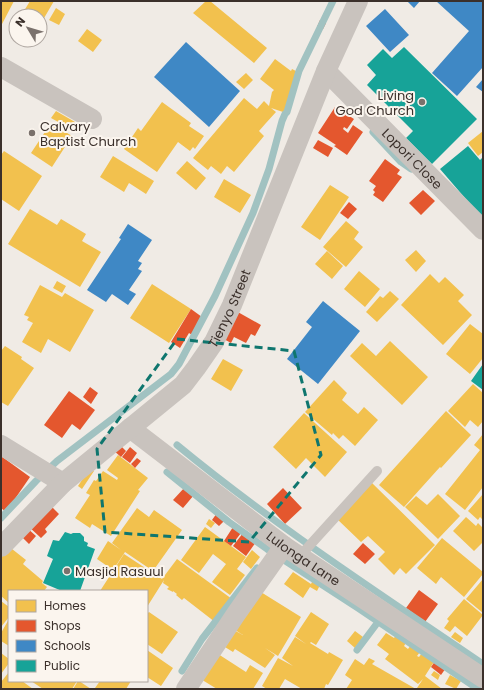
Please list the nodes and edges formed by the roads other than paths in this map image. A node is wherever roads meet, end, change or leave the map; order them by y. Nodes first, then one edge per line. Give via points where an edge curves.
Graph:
1 (358, 1) edge
2 (1, 67) edge
3 (326, 71) junction
4 (92, 119) dead end
5 (483, 230) edge
6 (130, 428) junction
7 (1, 445) edge
8 (377, 471) dead end
9 (63, 483) junction
10 (1, 547) edge
11 (292, 551) junction
12 (483, 678) edge
13 (186, 689) edge

1 - 3 street, Tienyo Street
2 - 4 street
3 - 5 street, Lopori Close
3 - 6 street, Tienyo Street via 232,305 214,342 183,385
6 - 9 street, Tienyo Street
6 - 11 street, Lulonga Lane
7 - 9 street
8 - 11 lane
9 - 10 street, Tienyo Street
11 - 12 street, Lulonga Lane
11 - 13 street via 236,614

